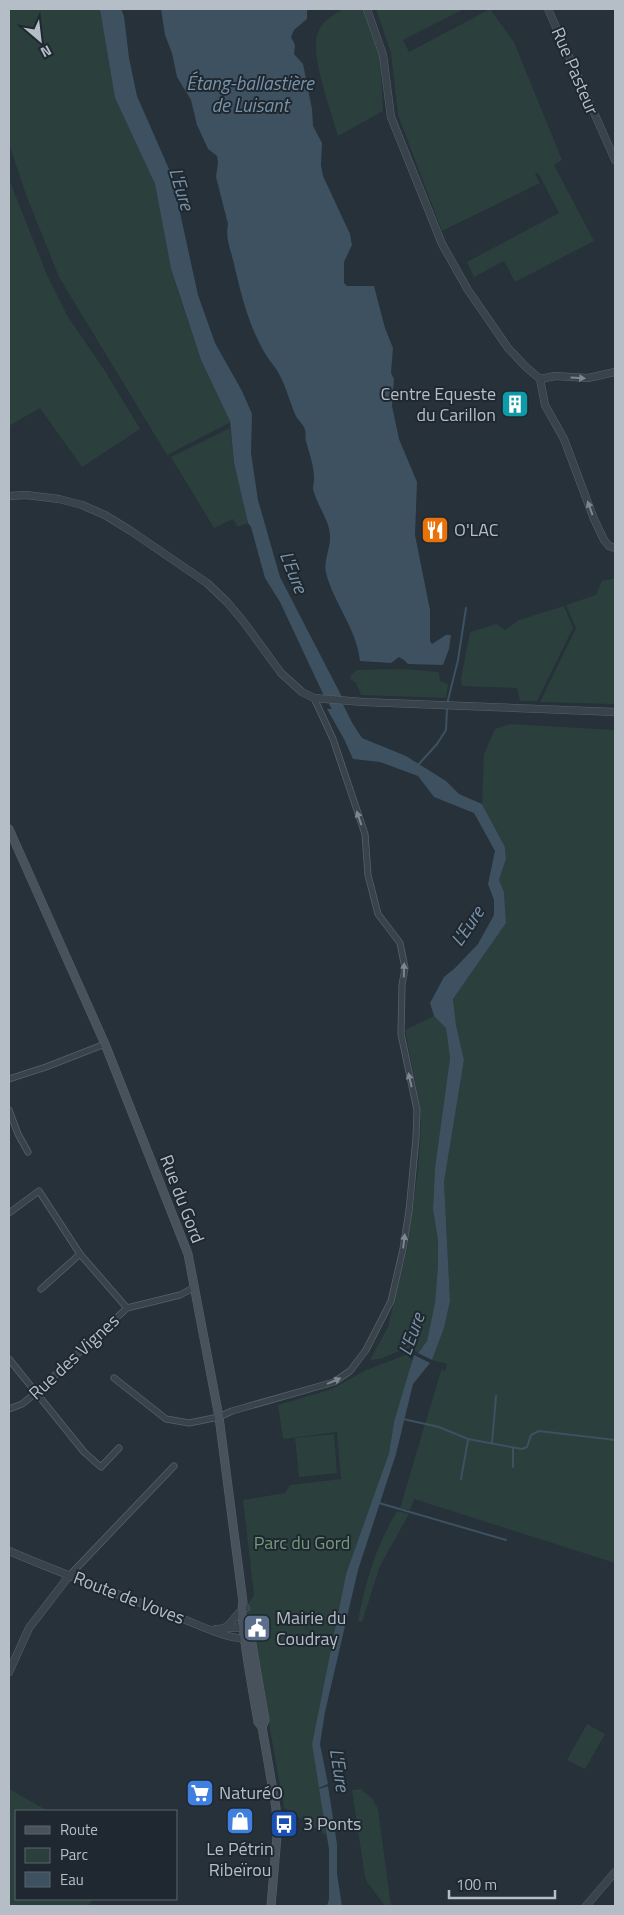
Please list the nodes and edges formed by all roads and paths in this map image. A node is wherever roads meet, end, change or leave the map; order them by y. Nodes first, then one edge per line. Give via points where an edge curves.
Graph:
1 (367, 9) edge
2 (548, 9) edge
3 (615, 160) edge
4 (615, 372) edge
5 (540, 379) junction
6 (9, 496) edge
7 (615, 548) edge
8 (314, 698) junction
9 (615, 712) edge
10 (9, 830) edge
11 (105, 1044) junction
12 (9, 1079) edge
13 (9, 1110) edge
14 (28, 1152) dead end
15 (9, 1213) edge
16 (80, 1254) junction
17 (195, 1287) junction
18 (42, 1289) dead end
19 (127, 1308) junction
20 (9, 1359) edge
21 (114, 1378) dead end
22 (37, 1392) junction
23 (9, 1408) edge
24 (219, 1417) junction
25 (119, 1448) dead end
26 (174, 1466) dead end
27 (9, 1551) edge
28 (69, 1576) junction
29 (244, 1607) junction
30 (221, 1629) junction
31 (210, 1630) junction
32 (248, 1633) junction
33 (9, 1672) edge
34 (615, 1872) edge
35 (270, 1906) edge
36 (586, 1906) edge

1 - 5 street via 383,54 391,117 442,244 468,290 508,348
2 - 3 street, Rue Pasteur
5 -> 4 street via 555,376 588,378
7 -> 5 street via 604,540 594,520 564,439 546,405
6 - 8 street via 59,498 82,505 138,536 214,589 243,621 281,673
8 - 9 street
24 -> 8 street via 334,1382 350,1371 366,1350 391,1300 403,1249 417,1110 401,1034 405,968 400,943 378,914 368,875 365,834 333,739
10 - 11 main road, Rue du Gord
11 - 12 street
11 - 17 main road, Rue du Gord via 182,1237
13 - 14 street
15 - 16 street via 39,1191
16 - 18 street
16 - 19 street
17 - 19 street, Rue des Vignes via 180,1295
17 - 24 main road, Rue du Gord
19 - 22 street, Rue des Vignes
20 - 22 street
21 - 24 street via 166,1420 189,1423
22 - 23 street, Rue des Vignes via 22,1404
22 - 25 street via 84,1452 101,1467
24 - 29 main road, Rue du Gord
26 - 28 street
27 - 28 street, Route de Voves
28 - 31 street, Route de Voves
28 - 33 street via 29,1628
29 - 30 street via 228,1626
29 - 32 main road, Rue du Gord
30 - 31 street
30 - 32 street
31 - 32 street, Route de Voves
32 - 35 main road, Rue du Gord via 258,1722 262,1727 276,1808
34 - 36 street

